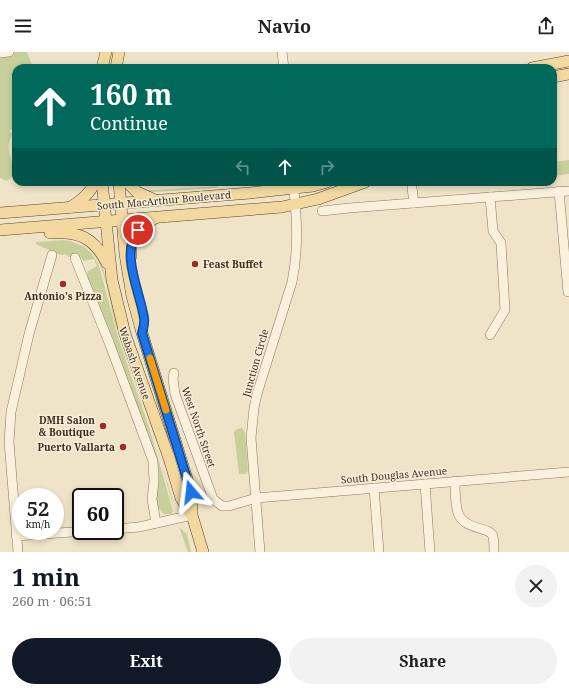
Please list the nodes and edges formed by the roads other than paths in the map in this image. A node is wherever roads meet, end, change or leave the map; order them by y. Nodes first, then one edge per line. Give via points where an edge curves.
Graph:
1 (9, 52) edge
2 (106, 52) edge
3 (119, 52) edge
4 (282, 52) edge
5 (0, 53) edge
6 (569, 61) edge
7 (103, 64) edge
8 (117, 64) edge
9 (284, 64) edge
10 (553, 64) edge
11 (569, 74) edge
12 (557, 76) edge
13 (93, 186) edge
14 (102, 186) edge
15 (119, 186) edge
16 (131, 186) edge
17 (285, 186) edge
18 (294, 186) edge
19 (354, 186) edge
20 (412, 188) dead end
21 (559, 191) junction
22 (569, 191) edge
23 (490, 197) junction
24 (157, 200) junction
25 (121, 203) junction
26 (414, 203) junction
27 (295, 204) junction
28 (104, 205) junction
29 (71, 208) junction
30 (322, 211) dead end
31 (0, 213) edge
32 (155, 218) junction
33 (122, 220) junction
34 (105, 221) junction
35 (0, 230) edge
36 (52, 255) dead end
37 (75, 258) dead end
38 (111, 277) junction
39 (568, 292) dead end
40 (142, 333) junction
41 (490, 335) dead end
42 (174, 373) dead end
43 (5, 442) edge
44 (569, 472) edge
45 (455, 481) junction
46 (425, 484) junction
47 (374, 488) junction
48 (256, 498) junction
49 (12, 502) edge
50 (222, 506) joint
51 (192, 515) junction
52 (156, 523) junction
53 (124, 528) edge
54 (16, 540) edge
55 (18, 552) edge
56 (203, 552) edge
57 (260, 552) edge
58 (380, 552) edge
59 (430, 552) edge
60 (494, 552) edge

1 - 5 street
2 - 7 main road
3 - 8 main road
4 - 9 street
6 - 10 main road
11 - 12 main road
13 - 29 main road via 87,195
14 - 28 main road, Wabash Avenue
15 - 25 main road, Wabash Avenue
16 - 24 main road via 137,192
17 - 24 main road, South MacArthur Boulevard
18 - 27 street, Junction Circle
19 - 27 main road, South MacArthur Boulevard
20 - 26 street
21 - 22 street
21 - 23 street
21 - 39 street
23 - 26 street
23 - 41 street via 493,231 501,243 505,310
24 - 25 main road, South MacArthur Boulevard
25 - 28 main road, South MacArthur Boulevard
25 - 33 main road, Wabash Avenue
26 - 30 street
27 - 32 main road, South MacArthur Boulevard
27 - 48 street, Junction Circle via 297,240 292,282 254,408 251,438
28 - 29 main road, South MacArthur Boulevard
28 - 34 main road, Wabash Avenue
29 - 31 main road, South MacArthur Boulevard
32 - 33 main road, South MacArthur Boulevard
32 - 40 main road via 138,230 130,247 144,319
33 - 34 main road, South MacArthur Boulevard
33 - 40 main road, Wabash Avenue via 128,276
34 - 35 main road, South MacArthur Boulevard
34 - 38 main road, Wabash Avenue
35 - 38 main road via 20,236 61,232 80,235 98,248 108,264
36 - 43 street via 29,334
37 - 52 street via 153,461 152,498
38 - 51 main road, Wabash Avenue via 125,334 181,498
40 - 51 main road, Wabash Avenue via 191,492
42 - 50 street, West North Street via 176,394 200,464 213,499
43 - 49 street
44 - 45 street, South Douglas Avenue
45 - 46 street, South Douglas Avenue
45 - 60 street via 458,513 464,522 491,533
46 - 47 street, South Douglas Avenue
46 - 59 street
47 - 48 street, South Douglas Avenue
47 - 58 street
48 - 50 street, South Douglas Avenue
48 - 57 street, Junction Circle
51 - 52 street
51 - 56 main road, Wabash Avenue
52 - 53 street
54 - 55 street

